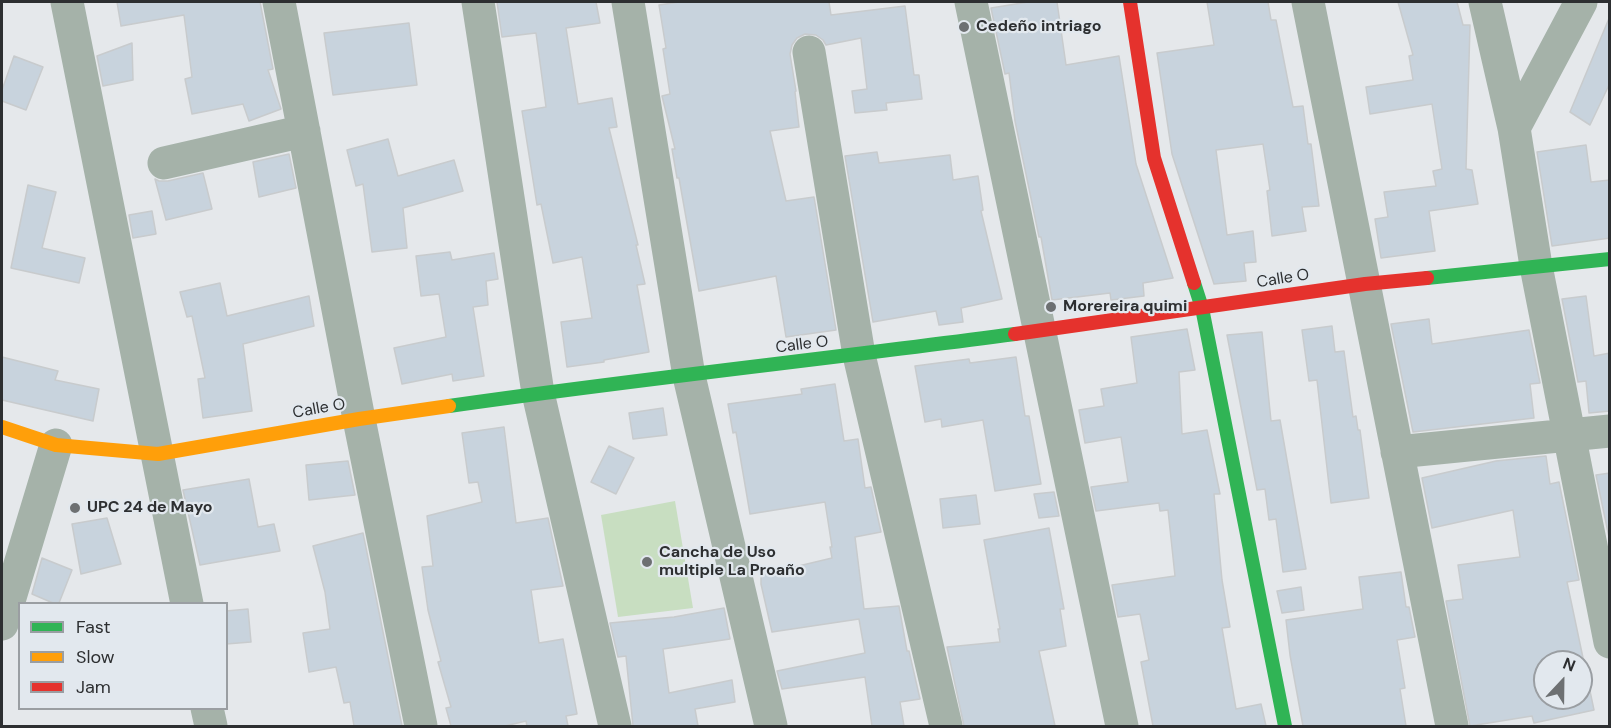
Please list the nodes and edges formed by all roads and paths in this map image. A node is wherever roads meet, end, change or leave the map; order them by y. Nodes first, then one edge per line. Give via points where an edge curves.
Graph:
1 (67, 2) edge
2 (279, 2) edge
3 (478, 2) edge
4 (628, 2) edge
5 (971, 2) edge
6 (1130, 2) edge
7 (1308, 2) edge
8 (1485, 2) edge
9 (1581, 2) edge
10 (809, 52) dead end
11 (1514, 128) junction
12 (304, 131) junction
13 (164, 163) dead end
14 (1610, 259) edge
15 (1536, 266) junction
16 (1365, 284) junction
17 (1202, 308) junction
18 (1039, 329) junction
19 (859, 355) junction
20 (688, 376) junction
21 (538, 393) junction
22 (359, 419) junction
23 (2, 427) edge
24 (1610, 430) edge
25 (1569, 434) junction
26 (56, 445) junction
27 (1397, 452) junction
28 (158, 454) junction
29 (187, 602) edge
30 (2, 624) edge
31 (1610, 642) edge
32 (207, 710) edge
33 (211, 726) edge
34 (421, 726) edge
35 (615, 726) edge
36 (771, 726) edge
37 (946, 726) edge
38 (1122, 726) edge
39 (1285, 726) edge
40 (1452, 726) edge

1 - 28 street
2 - 12 street
3 - 21 street
4 - 20 street
5 - 18 street
6 - 17 street via 1154,158
7 - 16 street
8 - 11 street
9 - 11 street
10 - 19 street
11 - 15 street
12 - 13 street
12 - 22 street
14 - 15 street, Calle O
15 - 16 street, Calle O
15 - 25 street
16 - 17 street, Calle O
16 - 27 street
17 - 18 street, Calle O
17 - 39 street
18 - 19 street, Calle O
18 - 38 street
19 - 20 street, Calle O
19 - 37 street
20 - 21 street, Calle O
20 - 36 street
21 - 22 street, Calle O
21 - 35 street
22 - 28 street, Calle O
22 - 34 street
23 - 26 street, Calle O
24 - 25 street
25 - 27 street
25 - 31 street
26 - 28 street, Calle O
26 - 30 street
27 - 40 street
28 - 29 street
32 - 33 street

